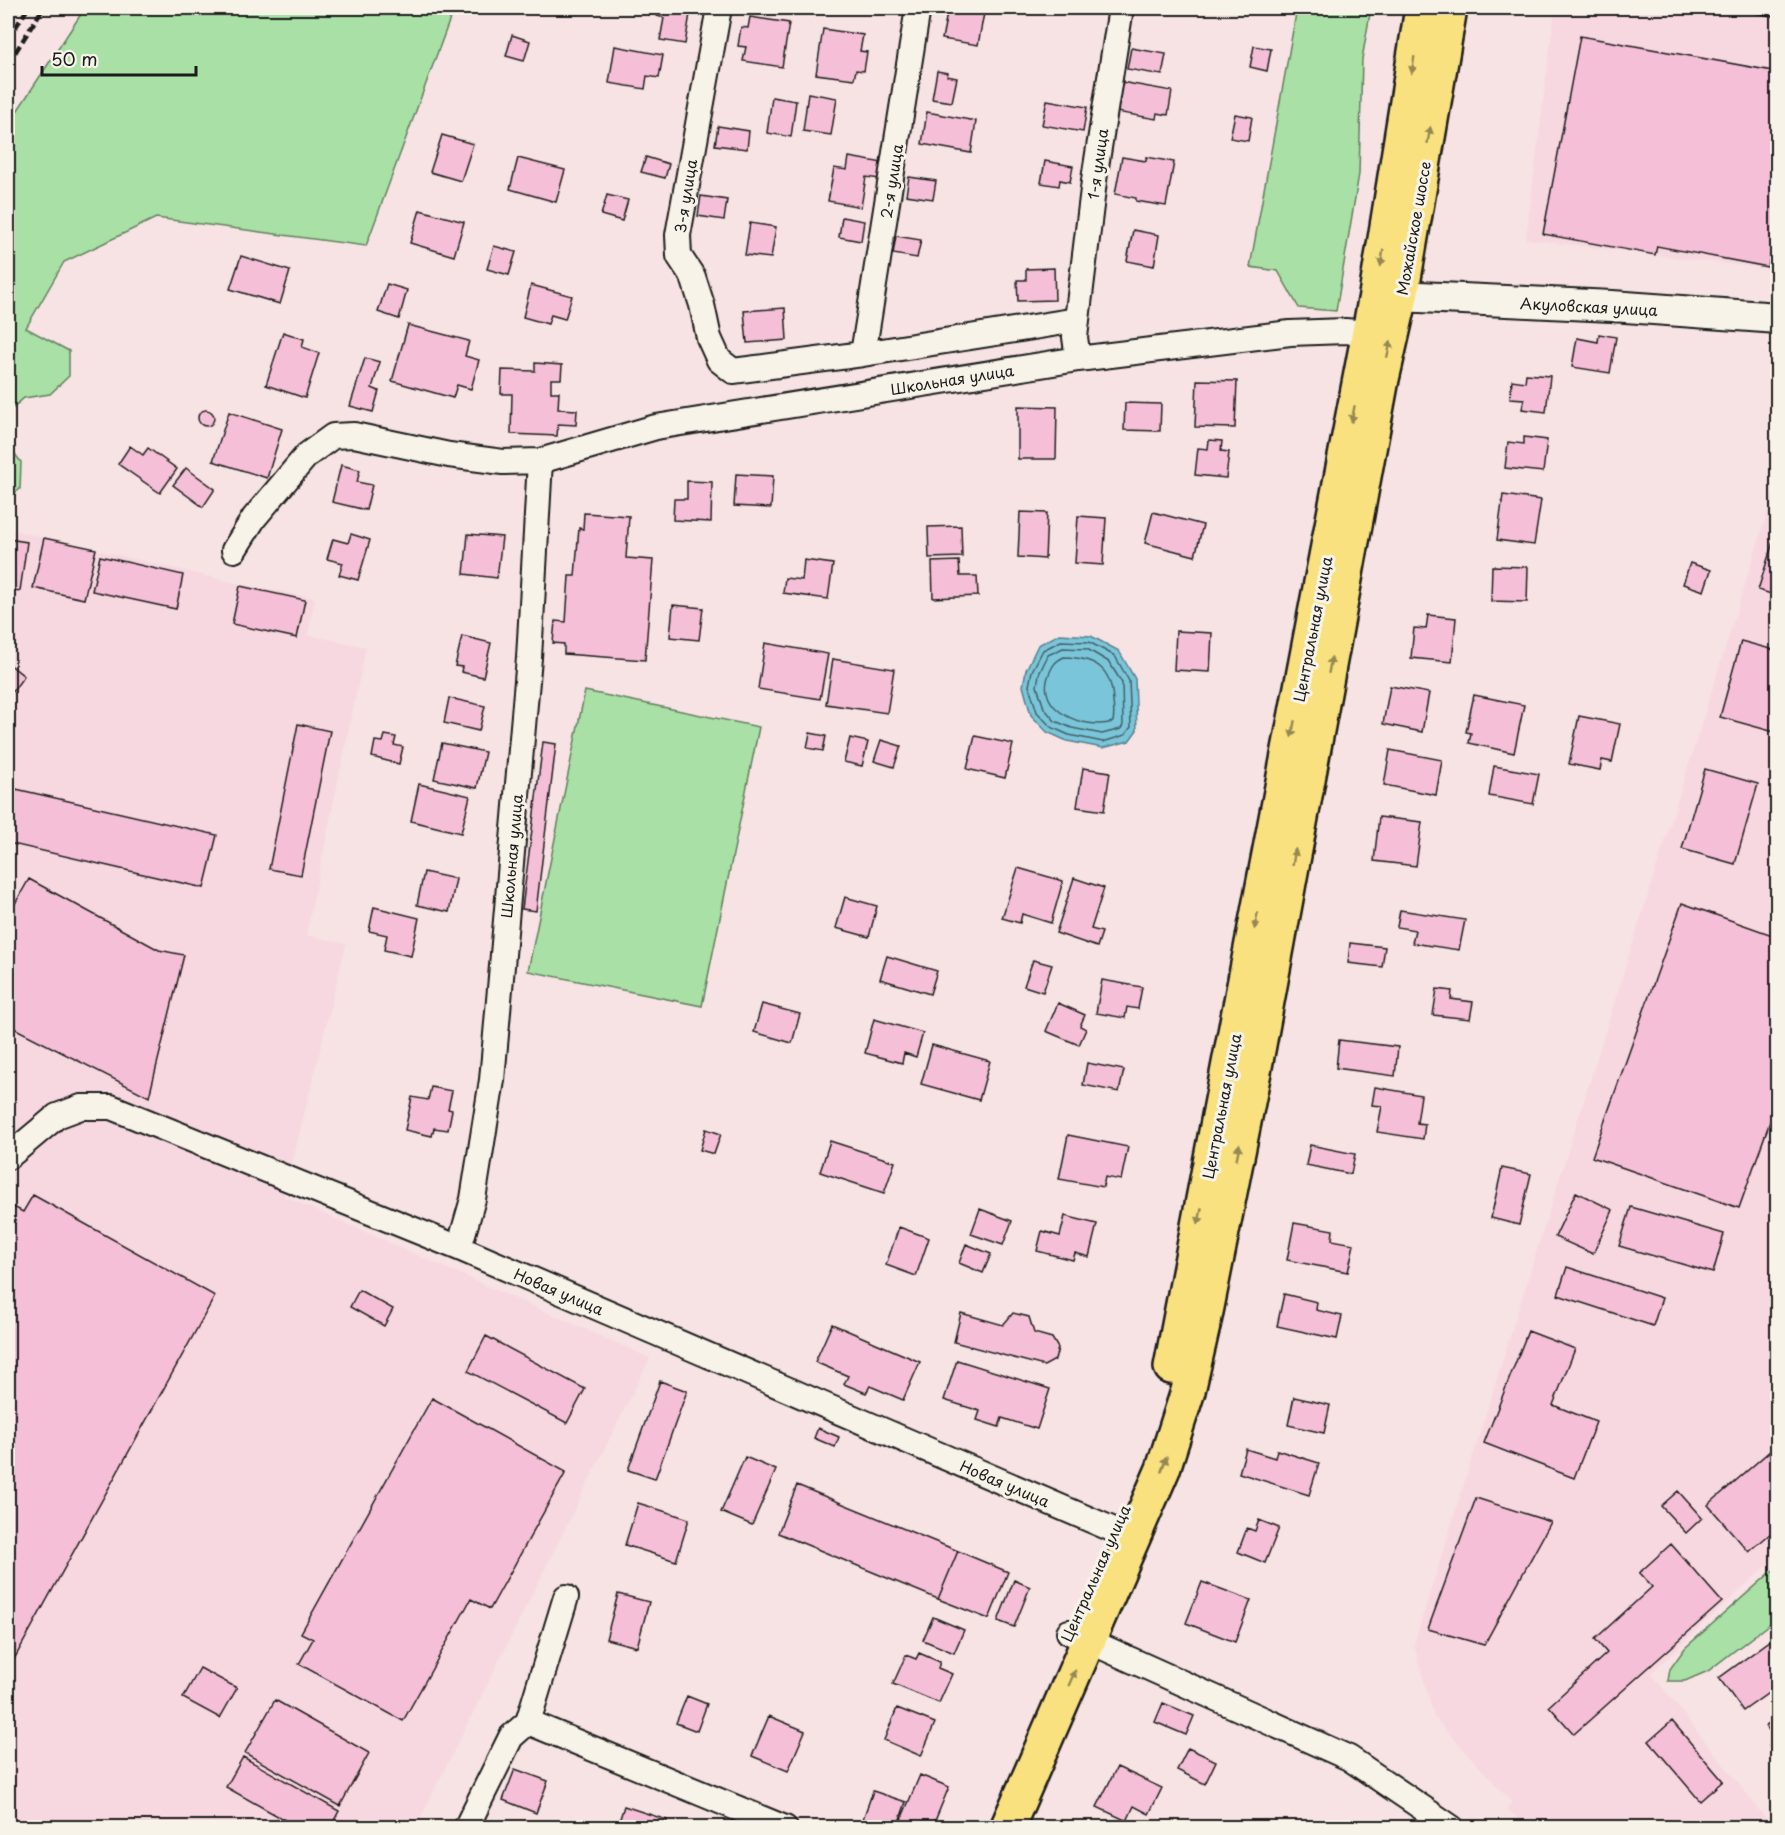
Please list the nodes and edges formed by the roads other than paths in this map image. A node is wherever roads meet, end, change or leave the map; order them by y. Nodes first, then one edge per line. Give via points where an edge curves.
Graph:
1 (719, 8) edge
2 (918, 8) edge
3 (1121, 8) edge
4 (1422, 8) edge
5 (1450, 8) edge
6 (1389, 296) junction
7 (1778, 318) edge
8 (1077, 320) junction
9 (1366, 345) junction
10 (863, 354) junction
11 (1078, 359) junction
12 (1370, 447) joint
13 (540, 461) junction
14 (234, 550) dead end
15 (8, 1157) edge
16 (459, 1248) junction
17 (1114, 1530) junction
18 (566, 1597) dead end
19 (1079, 1637) junction
20 (528, 1722) junction
21 (466, 1827) edge
22 (785, 1827) edge
23 (985, 1827) edge
24 (1007, 1827) edge
25 (1452, 1827) edge

1 - 10 street, 3-я улица via 678,235 679,256 693,278 709,338 719,360 733,371
2 - 10 street, 2-я улица
3 - 8 street, 1-я улица
4 -> 6 main road, Можайское шоссе
6 -> 5 main road, Можайское шоссе
6 - 7 street, Акуловская улица
6 - 9 main road, Можайское шоссе
12 -> 6 main road, Можайское шоссе via 1382,379
8 - 10 street
8 - 11 street, 1-я улица
9 - 11 street, Школьная улица via 1345,331 1290,333
9 -> 17 main road, Центральная улица via 1172,1361 1140,1470
11 - 13 street, Школьная улица via 656,427
19 -> 12 main road, Центральная улица via 1163,1469 1188,1391 1254,1072
13 - 14 street, Школьная улица via 503,462 354,435 333,436 307,455 254,518
13 - 16 street, Школьная улица via 529,658 492,1080 473,1199
15 - 16 street, Новая улица via 57,1116 81,1107 111,1107
16 - 17 street, Новая улица
17 - 19 main road, Центральная улица
18 - 20 street
19 - 23 main road, Центральная улица
24 -> 19 main road, Центральная улица
19 - 25 street via 1349,1758
20 - 21 street via 511,1737
20 - 22 street

